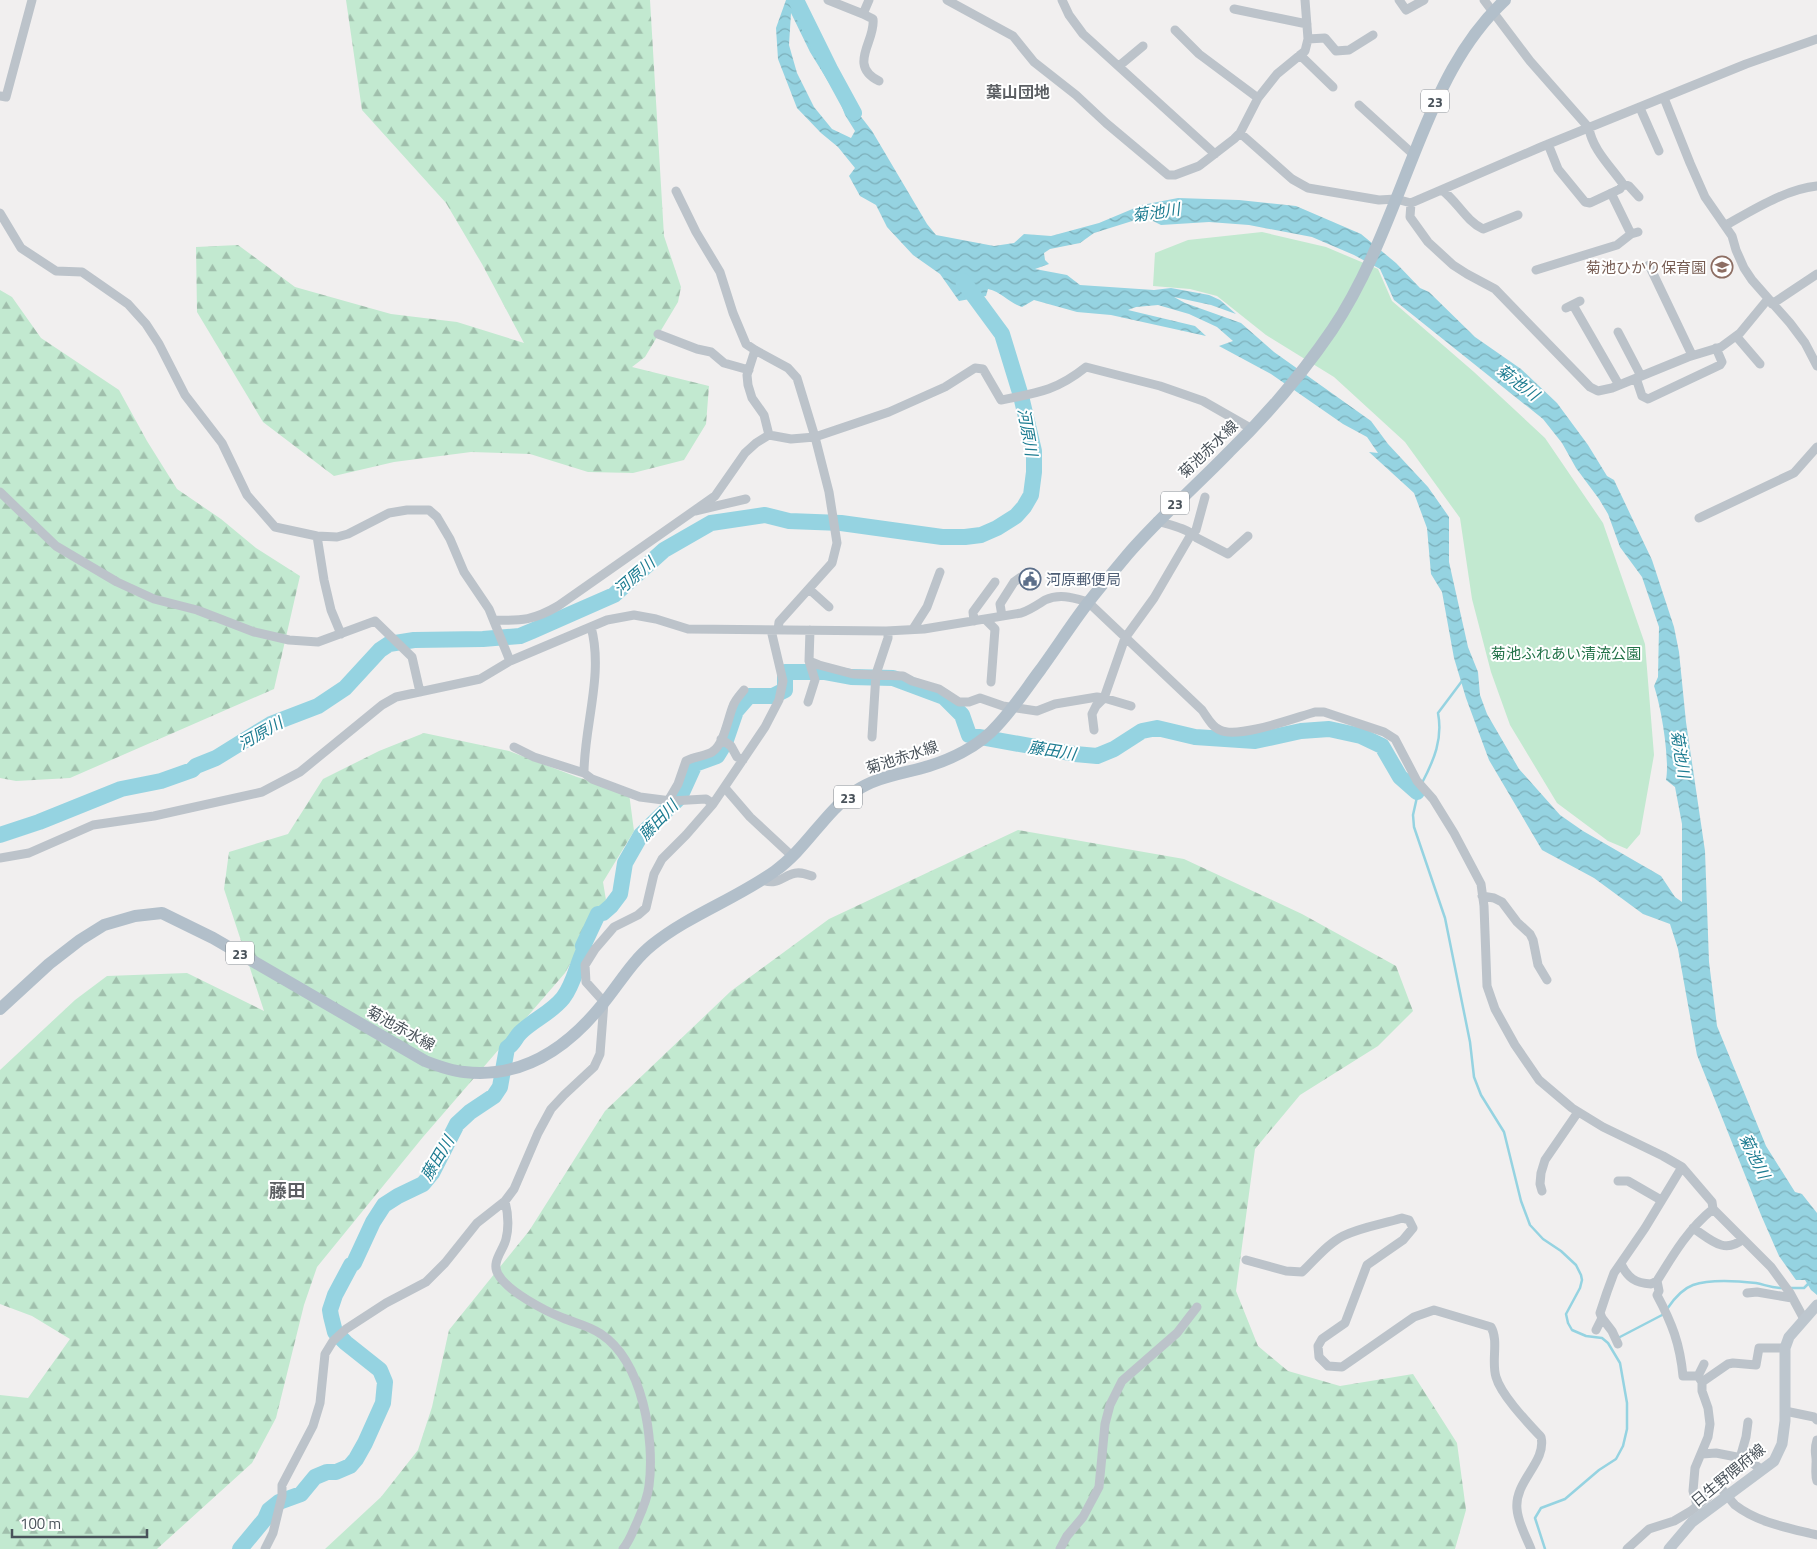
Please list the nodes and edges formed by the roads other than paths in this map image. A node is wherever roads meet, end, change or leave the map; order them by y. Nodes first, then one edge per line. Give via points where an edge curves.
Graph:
1 (32, 0) edge
2 (828, 0) edge
3 (869, 0) edge
4 (947, 0) edge
5 (1062, 0) edge
6 (1305, 0) edge
7 (1399, 0) edge
8 (1424, 0) edge
9 (1484, 0) edge
10 (1505, 0) edge
11 (961, 3) edge
12 (1234, 8) dead end
13 (1492, 12) junction
14 (863, 14) junction
15 (1307, 24) junction
16 (1175, 30) dead end
17 (1373, 34) dead end
18 (1308, 39) junction
19 (1817, 40) edge
20 (1144, 46) dead end
21 (1300, 55) junction
22 (1119, 66) junction
23 (879, 82) dead end
24 (1333, 87) dead end
25 (0, 96) edge
26 (1258, 98) junction
27 (1664, 98) junction
28 (1359, 105) dead end
29 (1640, 108) junction
30 (1589, 128) junction
31 (1240, 133) junction
32 (1548, 144) junction
33 (1659, 151) dead end
34 (1215, 154) junction
35 (1414, 155) junction
36 (1623, 184) junction
37 (1817, 186) edge
38 (1442, 190) junction
39 (676, 191) dead end
40 (1611, 193) junction
41 (1640, 198) dead end
42 (1396, 199) junction
43 (1411, 203) junction
44 (0, 213) edge
45 (1518, 215) dead end
46 (1726, 225) junction
47 (1649, 265) dead end
48 (1536, 270) dead end
49 (1817, 274) edge
50 (1770, 301) junction
51 (1573, 305) dead end
52 (1618, 332) dead end
53 (658, 334) dead end
54 (1736, 336) junction
55 (1716, 348) junction
56 (755, 350) junction
57 (1692, 356) junction
58 (1760, 364) dead end
59 (1817, 366) edge
60 (749, 370) junction
61 (1638, 377) junction
62 (1619, 385) junction
63 (1252, 429) junction
64 (769, 435) junction
65 (815, 437) junction
66 (1817, 447) edge
67 (0, 492) edge
68 (1205, 497) dead end
69 (746, 499) dead end
70 (693, 511) junction
71 (1699, 518) dead end
72 (1157, 521) junction
73 (1193, 534) junction
74 (317, 536) junction
75 (1248, 536) dead end
76 (940, 572) dead end
77 (1020, 577) dead end
78 (995, 582) dead end
79 (809, 589) junction
80 (1088, 602) junction
81 (828, 607) dead end
82 (1002, 616) junction
83 (986, 619) junction
84 (495, 620) junction
85 (974, 621) junction
86 (591, 627) junction
87 (913, 629) junction
88 (775, 630) junction
89 (810, 630) junction
90 (888, 631) junction
91 (341, 634) junction
92 (1125, 638) junction
93 (809, 661) junction
94 (510, 662) junction
95 (876, 674) junction
96 (991, 682) dead end
97 (744, 690) dead end
98 (420, 692) junction
99 (1104, 698) junction
100 (808, 702) dead end
101 (1131, 706) dead end
102 (1012, 708) junction
103 (1094, 730) dead end
104 (872, 737) dead end
105 (721, 739) junction
106 (514, 747) dead end
107 (743, 760) junction
108 (584, 773) junction
109 (725, 788) junction
110 (668, 801) junction
111 (713, 804) junction
112 (792, 856) junction
113 (0, 858) edge
114 (812, 876) dead end
115 (762, 880) junction
116 (1482, 896) junction
117 (1547, 980) dead end
118 (604, 1002) junction
119 (0, 1009) edge
120 (1578, 1112) junction
121 (1682, 1168) junction
122 (1618, 1180) dead end
123 (1542, 1191) dead end
124 (1661, 1200) junction
125 (505, 1201) junction
126 (1713, 1209) junction
127 (1693, 1228) junction
128 (1743, 1239) junction
129 (1246, 1260) dead end
130 (1621, 1264) junction
131 (1657, 1281) junction
132 (1747, 1293) dead end
133 (1792, 1298) junction
134 (1817, 1305) edge
135 (1198, 1307) dead end
136 (1602, 1318) junction
137 (1804, 1319) junction
138 (1596, 1330) dead end
139 (1618, 1344) dead end
140 (1786, 1348) junction
141 (1704, 1364) dead end
142 (1700, 1379) junction
143 (1785, 1411) junction
144 (1817, 1420) edge
145 (1748, 1422) dead end
146 (1817, 1440) edge
147 (1702, 1454) junction
148 (1740, 1458) junction
149 (1762, 1470) junction
150 (1817, 1481) edge
151 (1726, 1496) junction
152 (1698, 1505) junction
153 (1817, 1535) edge
154 (265, 1549) edge
155 (623, 1549) edge
156 (1060, 1549) edge
157 (1531, 1549) edge
158 (1627, 1549) edge
159 (1668, 1549) edge

1 - 25 street via 6,97
2 - 14 street
3 - 14 street
4 - 11 street
5 - 22 street via 1083,34
6 - 15 street
7 - 8 street via 1406,10
9 - 13 street
10 - 13 main road, 菊池赤水線 / 23
11 - 34 street via 1013,36 1034,62 1168,175 1176,176 1199,166
12 - 15 street
13 - 30 street
13 - 35 main road, 菊池赤水線 / 23 via 1454,64 1436,98
14 - 23 street via 873,19 874,28 863,54 865,66 871,78
15 - 18 street
16 - 26 street via 1199,54
17 - 18 street via 1349,50 1336,51 1325,38
18 - 21 street via 1305,52
19 - 27 street via 1746,64
20 - 22 street
21 - 24 street
21 - 26 street via 1277,74
22 - 34 street
26 - 31 street
27 - 29 street
27 - 46 street via 1705,197
28 - 35 street
29 - 30 street
29 - 33 street
30 - 32 street
30 - 36 street via 1596,147
31 - 34 street
31 - 42 street via 1292,179 1308,188 1379,200
32 - 38 street
32 - 40 street via 1558,169 1585,202 1590,203
35 - 42 main road, 菊池赤水線 / 23
36 - 40 street
36 - 41 street
37 - 46 street via 1767,203
38 - 43 street
38 - 45 street via 1475,225 1483,229
39 - 56 street via 720,272 746,344
40 - 48 street via 1634,233 1617,245
42 - 43 street
42 - 63 main road, 菊池赤水線 / 23 via 1353,295 1330,333
43 - 62 street via 1410,217 1428,242 1453,265 1495,289 1590,387 1598,391
44 - 74 street via 21,248 56,271 82,272 128,304 159,344 185,395 222,443 247,495 275,527
46 - 50 street via 1744,268
47 - 57 street
49 - 50 street
50 - 54 street
50 - 59 street via 1800,336
51 - 62 street
52 - 61 street
53 - 60 street via 711,352 724,363
54 - 55 street
54 - 58 street
55 - 57 street
55 - 61 street via 1722,362 1720,365 1648,399 1642,396
56 - 60 street
56 - 65 street via 788,368 797,378
57 - 61 street
60 - 64 street via 747,375 752,398 764,415
61 - 62 street
63 - 65 street via 1203,402 1160,386 1086,367 1058,387 1001,400 983,369 975,368 945,387 888,412
63 - 72 main road, 菊池赤水線 / 23
64 - 65 street via 791,439
64 - 70 street via 745,453 715,496
65 - 79 street via 838,543 832,563
66 - 71 street via 1794,472
67 - 91 street via 56,546 117,582 154,599 197,610 254,632 289,640 318,642
68 - 73 street
69 - 70 street
70 - 84 street via 541,616 516,621
72 - 73 street
72 - 80 main road, 菊池赤水線 / 23
73 - 75 street via 1228,554
73 - 92 street
74 - 84 street via 348,534 389,513 429,510 437,517 464,572
74 - 91 street via 330,610
76 - 87 street via 927,607
77 - 82 street via 1000,604
78 - 85 street via 972,612
79 - 81 street
79 - 88 street
80 - 82 street via 1057,596 1021,613
80 - 92 street
80 - 102 main road, 菊池赤水線 / 23
82 - 83 street
83 - 85 street
83 - 96 street via 995,629
84 - 94 street
85 - 87 street
86 - 88 street via 634,615 688,628
86 - 94 street
86 - 108 street via 594,678
87 - 90 street
88 - 89 street
88 - 107 street via 783,681 780,700
89 - 90 street
89 - 93 street
90 - 95 street
91 - 98 street via 375,621 412,657
92 - 99 street
92 - 116 street via 1202,710 1218,730 1230,734 1243,732 1324,712 1384,732 1395,739 1418,781 1454,833 1481,884
93 - 95 street via 852,674
93 - 100 street via 815,680
94 - 98 street via 480,679
95 - 102 street via 903,676 939,689 959,702 980,698
95 - 104 street
97 - 105 street via 734,704
98 - 113 street via 396,697 382,705 300,772 262,792 154,816 93,825 29,853
99 - 101 street
99 - 102 street via 1054,704 1037,711
99 - 103 street via 1092,714
102 - 112 main road, 菊池赤水線 / 23 via 994,729 970,748 928,766 893,774 854,792
105 - 107 street
105 - 110 street via 712,752 686,761
106 - 108 street
107 - 109 street
108 - 110 street via 640,797
109 - 111 street
109 - 112 street via 750,817
110 - 111 street via 706,799
111 - 118 street via 662,859 654,874 646,908 614,927 585,965 586,982
112 - 115 main road, 菊池赤水線 / 23
114 - 115 street via 793,873 775,882
115 - 118 main road, 菊池赤水線 / 23 via 690,920 652,946 621,977
116 - 117 street via 1502,902 1530,934 1538,965
116 - 120 street via 1487,986 1495,1009 1540,1080
118 - 119 main road, 菊池赤水線 / 23 via 584,1026 543,1058 519,1068 465,1073 425,1061 228,946 162,913 135,916 104,925 49,964
118 - 125 street via 600,1054 594,1067 551,1109 514,1189
120 - 121 street
120 - 123 street via 1545,1160 1541,1173
121 - 124 street
121 - 126 street via 1712,1202
122 - 124 street via 1628,1181
124 - 130 street
125 - 154 street via 472,1228 426,1282 346,1328 333,1341 325,1354 320,1403 282,1485 273,1533
125 - 155 street via 508,1216 506,1239 495,1264 505,1284 561,1317 600,1333 616,1346 631,1369 644,1409 651,1460 645,1505
126 - 127 street
126 - 128 street
127 - 128 street via 1723,1246 1735,1246
127 - 131 street
128 - 133 street via 1771,1267
129 - 157 street via 1302,1272 1341,1237 1402,1218 1409,1220 1413,1228 1410,1232 1367,1264 1345,1323 1322,1339 1318,1346 1319,1357 1328,1366 1342,1366 1414,1317 1434,1310 1490,1327 1494,1336 1496,1378 1503,1392 1541,1437 1538,1458 1524,1479 1516,1508
130 - 131 street via 1634,1281 1651,1284
130 - 136 street via 1607,1292 1600,1313
131 - 142 street via 1657,1296 1668,1315 1681,1353 1679,1376
132 - 133 street
133 - 137 street
134 - 137 main road, 日生野隈府線
135 - 156 street via 1177,1333 1122,1381 1105,1424 1099,1487
136 - 138 street
136 - 139 street
137 - 140 main road, 日生野隈府線 via 1789,1337
140 - 142 street via 1759,1348 1756,1365 1728,1364
140 - 143 main road, 日生野隈府線
141 - 142 street
142 - 147 street via 1710,1424
143 - 144 street
143 - 149 main road, 日生野隈府線 via 1782,1444 1774,1460
145 - 148 street
146 - 150 street via 1814,1452
147 - 148 street
147 - 152 street via 1695,1468 1693,1491
148 - 149 street
149 - 151 main road, 日生野隈府線
151 - 152 street via 1724,1490 1715,1488
151 - 153 street via 1746,1512 1779,1526
151 - 159 main road, 日生野隈府線 via 1692,1522
152 - 158 street via 1674,1521 1649,1530

